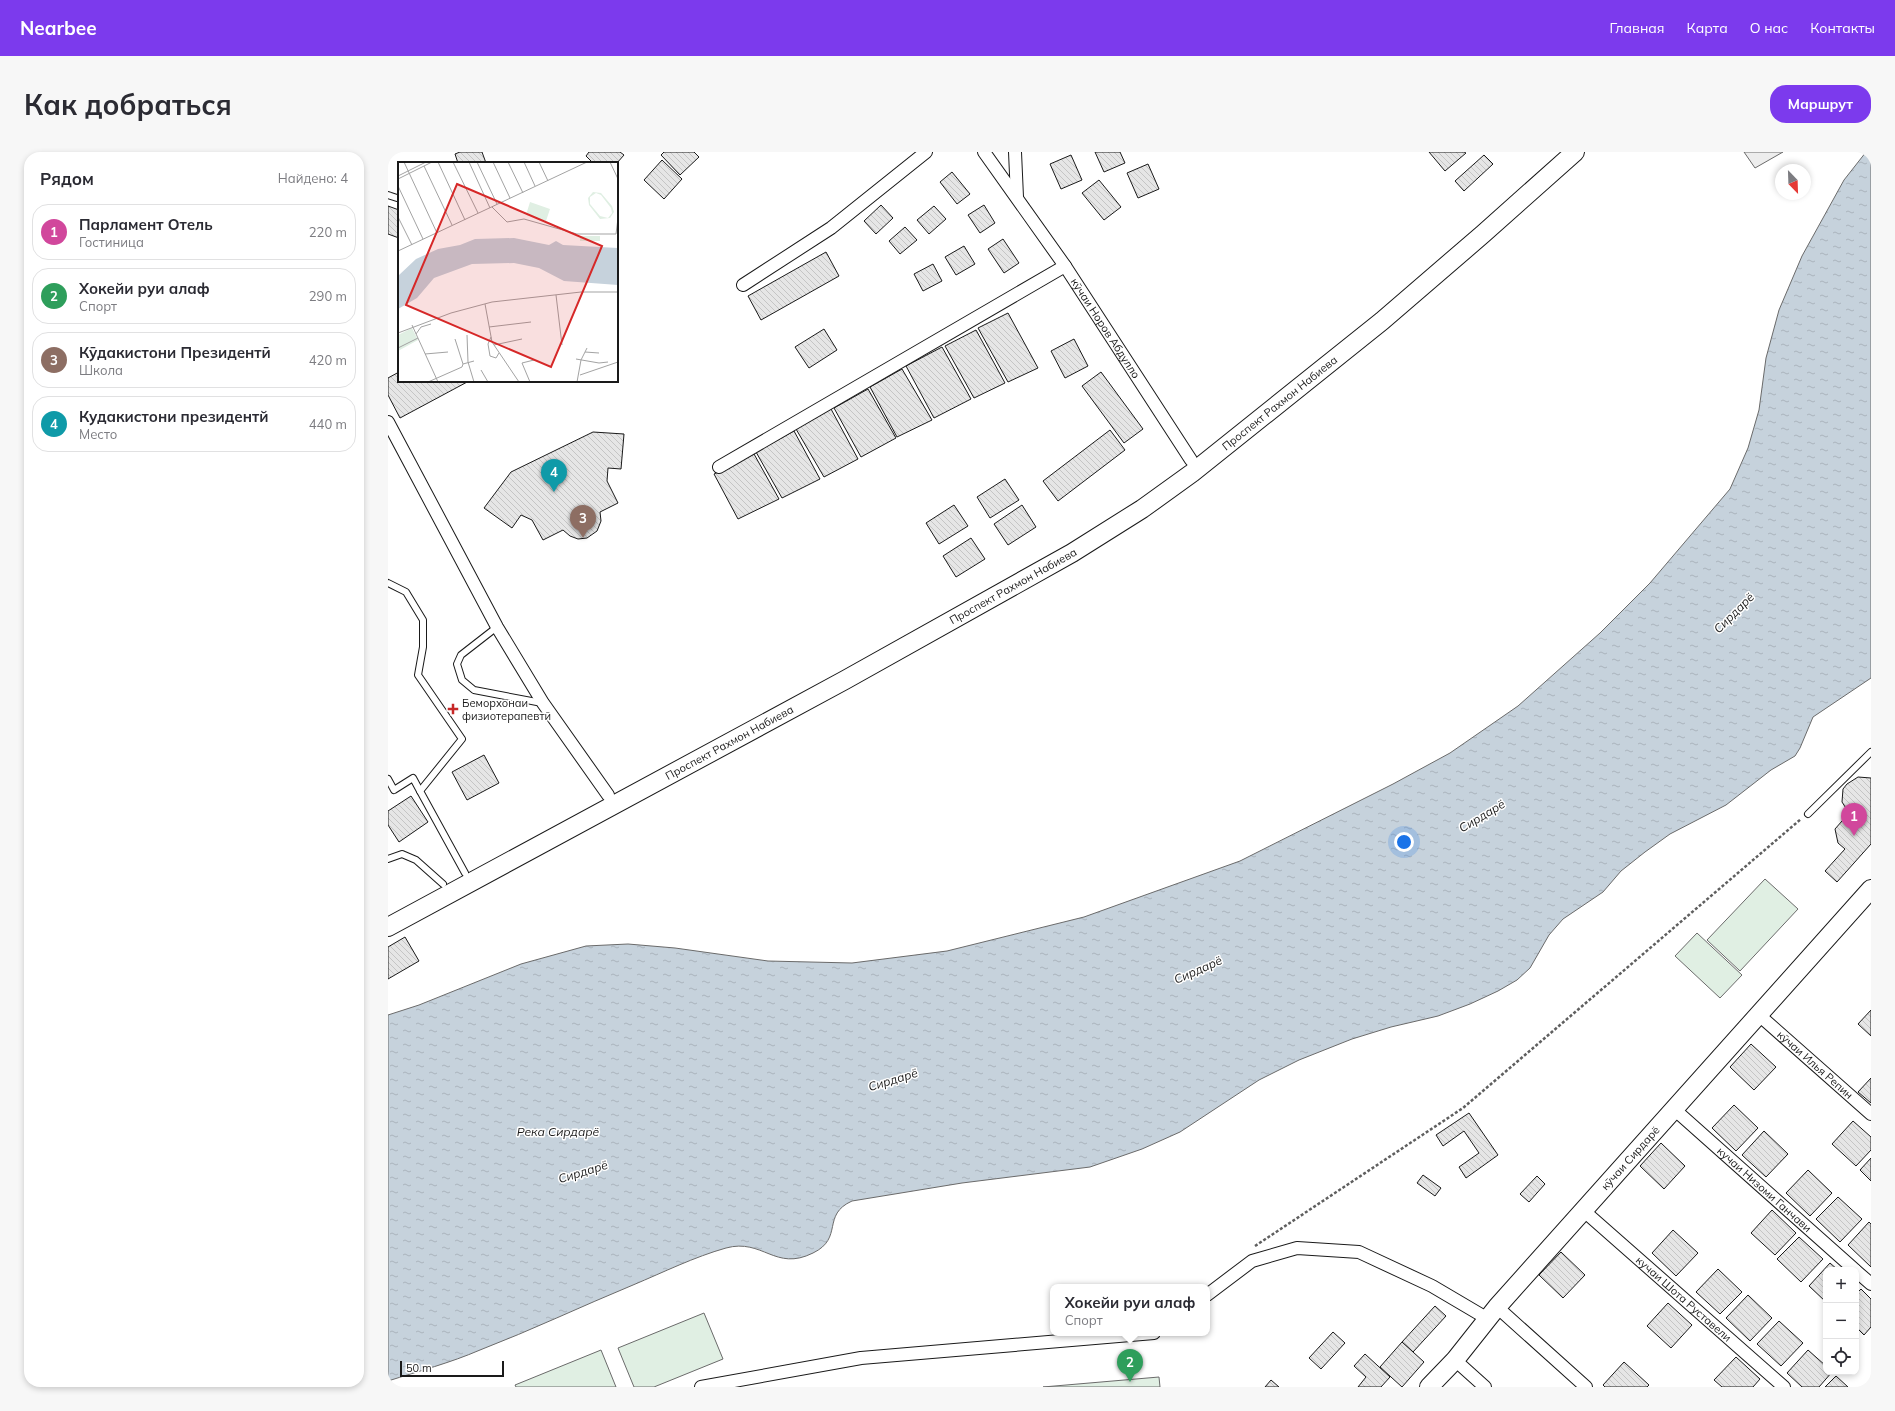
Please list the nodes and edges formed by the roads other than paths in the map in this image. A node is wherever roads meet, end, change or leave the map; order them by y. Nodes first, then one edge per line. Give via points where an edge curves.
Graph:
1 (926, 152) edge
2 (984, 152) edge
3 (1015, 152) edge
4 (1558, 152) edge
5 (1576, 152) edge
6 (388, 195) edge
7 (1018, 197) junction
8 (397, 198) dead end
9 (1064, 266) junction
10 (743, 285) dead end
11 (388, 422) edge
12 (1191, 460) junction
13 (718, 467) dead end
14 (388, 583) edge
15 (497, 627) junction
16 (543, 703) junction
17 (1871, 752) edge
18 (388, 779) edge
19 (420, 791) junction
20 (608, 795) junction
21 (1808, 814) road end
22 (388, 859) edge
23 (464, 872) junction
24 (443, 884) junction
25 (1870, 892) edge
26 (388, 914) edge
27 (388, 927) edge
28 (1759, 1015) junction
29 (1674, 1109) junction
30 (1871, 1114) edge
31 (1584, 1211) junction
32 (1853, 1267) edge
33 (1859, 1273) edge
34 (1871, 1284) edge
35 (1210, 1293) edge
36 (1492, 1313) junction
37 (1119, 1336) edge
38 (1455, 1360) junction
39 (701, 1387) edge
40 (1429, 1387) edge
41 (1485, 1387) edge
42 (1586, 1387) edge
43 (1784, 1387) edge

1 - 10 street via 831,228
2 - 7 street, кӯчаи Норов Абдулло
3 - 7 street, кӯчаи Норов Абдулло
4 - 12 main road, Проспект Рахмон Набиева via 1428,269 1324,356
5 - 27 main road, Проспект Рахмон Набиева via 1382,321 1192,473 1142,509 1072,553 845,680
6 - 8 lane
7 - 9 street, кӯчаи Норов Абдулло
9 - 12 street, кӯчаи Норов Абдулло
9 - 13 street
11 - 15 street
12 - 20 main road, Проспект Рахмон Набиева via 1138,500 1066,546 890,644
14 - 19 lane via 406,592 422,620 418,674 462,739
15 - 16 street
15 - 16 lane via 461,655 457,664 462,680 474,690
16 - 20 street
17 - 21 lane
18 - 19 lane via 394,790 413,778
19 - 23 lane
20 - 23 main road, Проспект Рахмон Набиева
22 - 24 lane via 402,854 416,860
23 - 24 main road, Проспект Рахмон Набиева
24 - 26 main road, Проспект Рахмон Набиева
25 - 28 main road, кӯчаи Сирдарё
28 - 29 main road, кӯчаи Сирдарё
28 - 30 street, кӯчаи Илья Репин
29 - 31 main road, кӯчаи Сирдарё
29 - 32 street, кучаи Низоми Ганчави
31 - 36 main road, кӯчаи Сирдарё
31 - 43 street, кучаи Шота Руставели
33 - 34 street, кучаи Низоми Ганчави
35 - 36 street via 1252,1261 1297,1248 1359,1252
36 - 38 main road, кӯчаи Сирдарё
36 - 42 street
37 - 39 street via 861,1358
38 - 40 main road, кӯчаи Сирдарё
38 - 41 street

